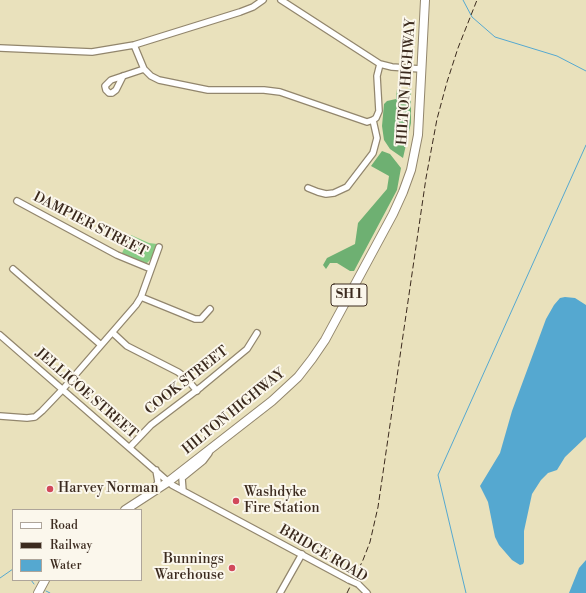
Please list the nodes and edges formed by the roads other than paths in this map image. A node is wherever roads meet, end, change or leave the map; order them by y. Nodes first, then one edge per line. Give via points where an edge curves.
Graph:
1 (263, 0) edge
2 (281, 0) edge
3 (425, 0) edge
4 (134, 45) junction
5 (0, 48) edge
6 (380, 64) junction
7 (144, 69) junction
8 (421, 69) junction
9 (123, 76) dead end
10 (373, 120) junction
11 (308, 188) dead end
12 (17, 201) dead end
13 (159, 247) dead end
14 (13, 269) dead end
15 (151, 269) junction
16 (141, 297) junction
17 (210, 309) dead end
18 (113, 333) junction
19 (257, 333) dead end
20 (0, 335) edge
21 (101, 345) junction
22 (63, 389) junction
23 (197, 391) junction
24 (0, 416) edge
25 (130, 447) junction
26 (211, 449) junction
27 (156, 470) junction
28 (168, 482) junction
29 (183, 491) junction
30 (153, 492) junction
31 (127, 509) edge
32 (302, 554) junction
33 (44, 581) edge
34 (38, 593) edge
35 (280, 593) edge
36 (367, 593) edge

1 - 4 street via 240,12
2 - 6 street
3 - 8 highway, HILTON HIGHWAY / SH 1
4 - 5 street via 92,52
4 - 7 street
6 - 8 street
6 - 10 street via 377,81 379,111
7 - 9 street
7 - 10 street via 151,76 168,82 208,90 276,91 364,121
8 - 26 highway, HILTON HIGHWAY / SH 1 via 418,135 408,181 325,340 309,364 289,386
10 - 11 street via 377,138 373,153 347,187 326,194
12 - 15 street, DAMPIER STREET via 117,255
13 - 15 street
14 - 21 street
15 - 16 street
16 - 17 street via 195,319 201,319
16 - 18 street
18 - 21 street
18 - 23 street via 127,346 178,372
19 - 23 street, COOK STREET via 247,349
20 - 22 street, JELLICOE STREET
21 - 22 street
22 - 24 street via 35,417
22 - 25 street, JELLICOE STREET
23 - 25 street, COOK STREET via 151,425
25 - 27 street, JELLICOE STREET
26 - 28 highway, HILTON HIGHWAY / SH 1
26 - 29 street via 203,461 182,478
27 - 28 street, JELLICOE STREET
27 - 30 street via 158,482
28 - 29 street, BRIDGE ROAD
28 - 30 highway, SH 1
29 - 32 street, BRIDGE ROAD
30 - 31 highway, SH 1
32 - 35 street
32 - 36 street, BRIDGE ROAD, bridge via 358,584
33 - 34 highway

